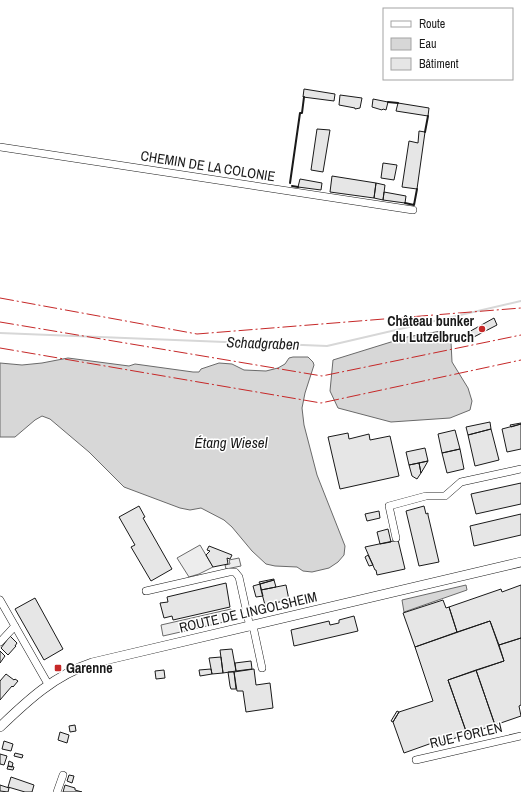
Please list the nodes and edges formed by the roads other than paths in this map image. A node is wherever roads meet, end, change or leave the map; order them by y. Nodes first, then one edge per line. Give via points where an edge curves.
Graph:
1 (0, 147) edge
2 (413, 210) dead end
3 (521, 469) edge
4 (396, 538) dead end
5 (521, 562) edge
6 (146, 591) dead end
7 (0, 600) edge
8 (15, 626) junction
9 (251, 626) junction
10 (0, 642) edge
11 (262, 668) dead end
12 (48, 684) junction
13 (0, 727) edge
14 (521, 736) edge
15 (416, 760) dead end
16 (63, 775) dead end
17 (57, 792) edge

1 - 2 street, CHEMIN DE LA COLONIE
3 - 4 street via 461,482 445,496 426,496 389,506
5 - 9 main road, ROUTE DE LINGOLSHEIM
6 - 9 street via 235,572 239,577
7 - 8 street
8 - 10 street
8 - 12 street
9 - 11 street
9 - 12 main road, ROUTE DE LINGOLSHEIM via 99,661 71,671
12 - 13 main road, ROUTE DE LINGOLSHEIM
14 - 15 street, RUE FORLEN
16 - 17 street

